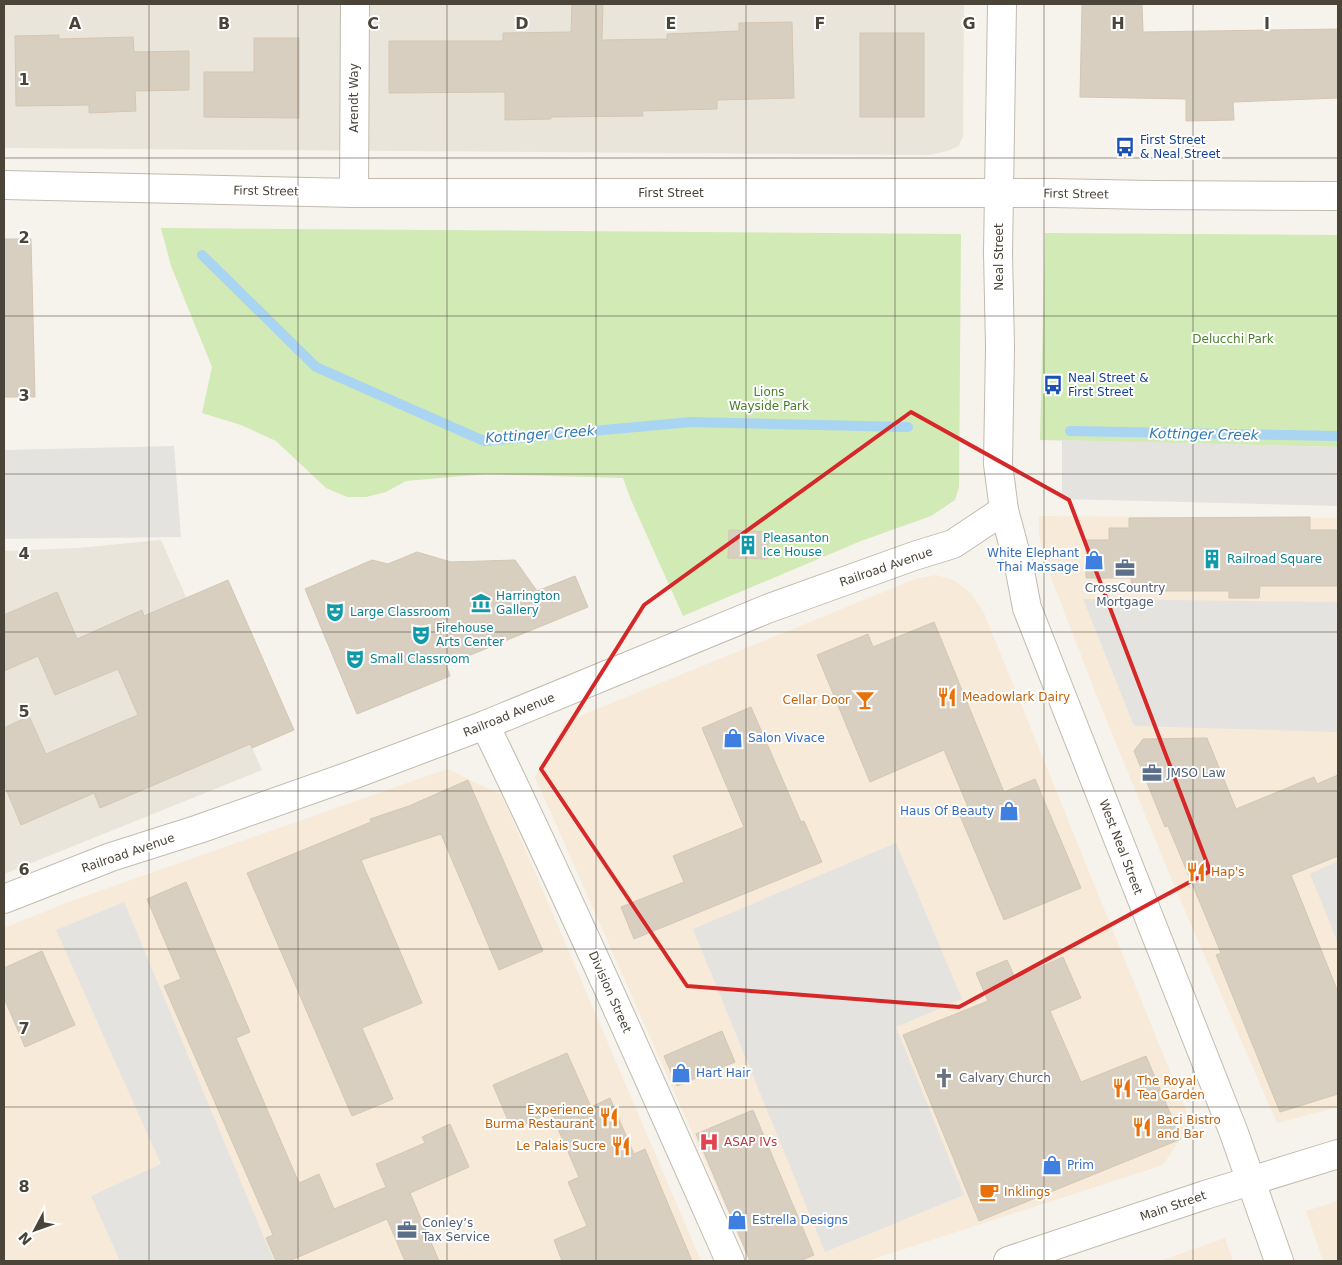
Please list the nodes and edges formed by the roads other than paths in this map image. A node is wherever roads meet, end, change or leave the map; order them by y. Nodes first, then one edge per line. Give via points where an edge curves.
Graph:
1 (355, 4) edge
2 (1002, 4) edge
3 (4, 185) edge
4 (354, 193) junction
5 (1000, 193) junction
6 (1338, 196) edge
7 (1004, 510) junction
8 (486, 725) junction
9 (4, 898) edge
10 (1338, 1154) edge
11 (1251, 1181) junction
12 (730, 1261) edge
13 (1008, 1261) edge
14 (1279, 1261) edge

1 - 4 street, Arendt Way
2 - 5 street, Neal Street
3 - 4 street, First Street
4 - 5 street, First Street
5 - 6 street, First Street
5 - 7 street, Neal Street via 998,464
7 - 8 street, Railroad Avenue via 953,544 767,609
7 - 11 street, West Neal Street via 1027,608
8 - 9 street, Railroad Avenue
8 - 12 street, Division Street via 616,1004
10 - 11 street, Main Street
11 - 13 street, Main Street
11 - 14 street, West Neal Street

